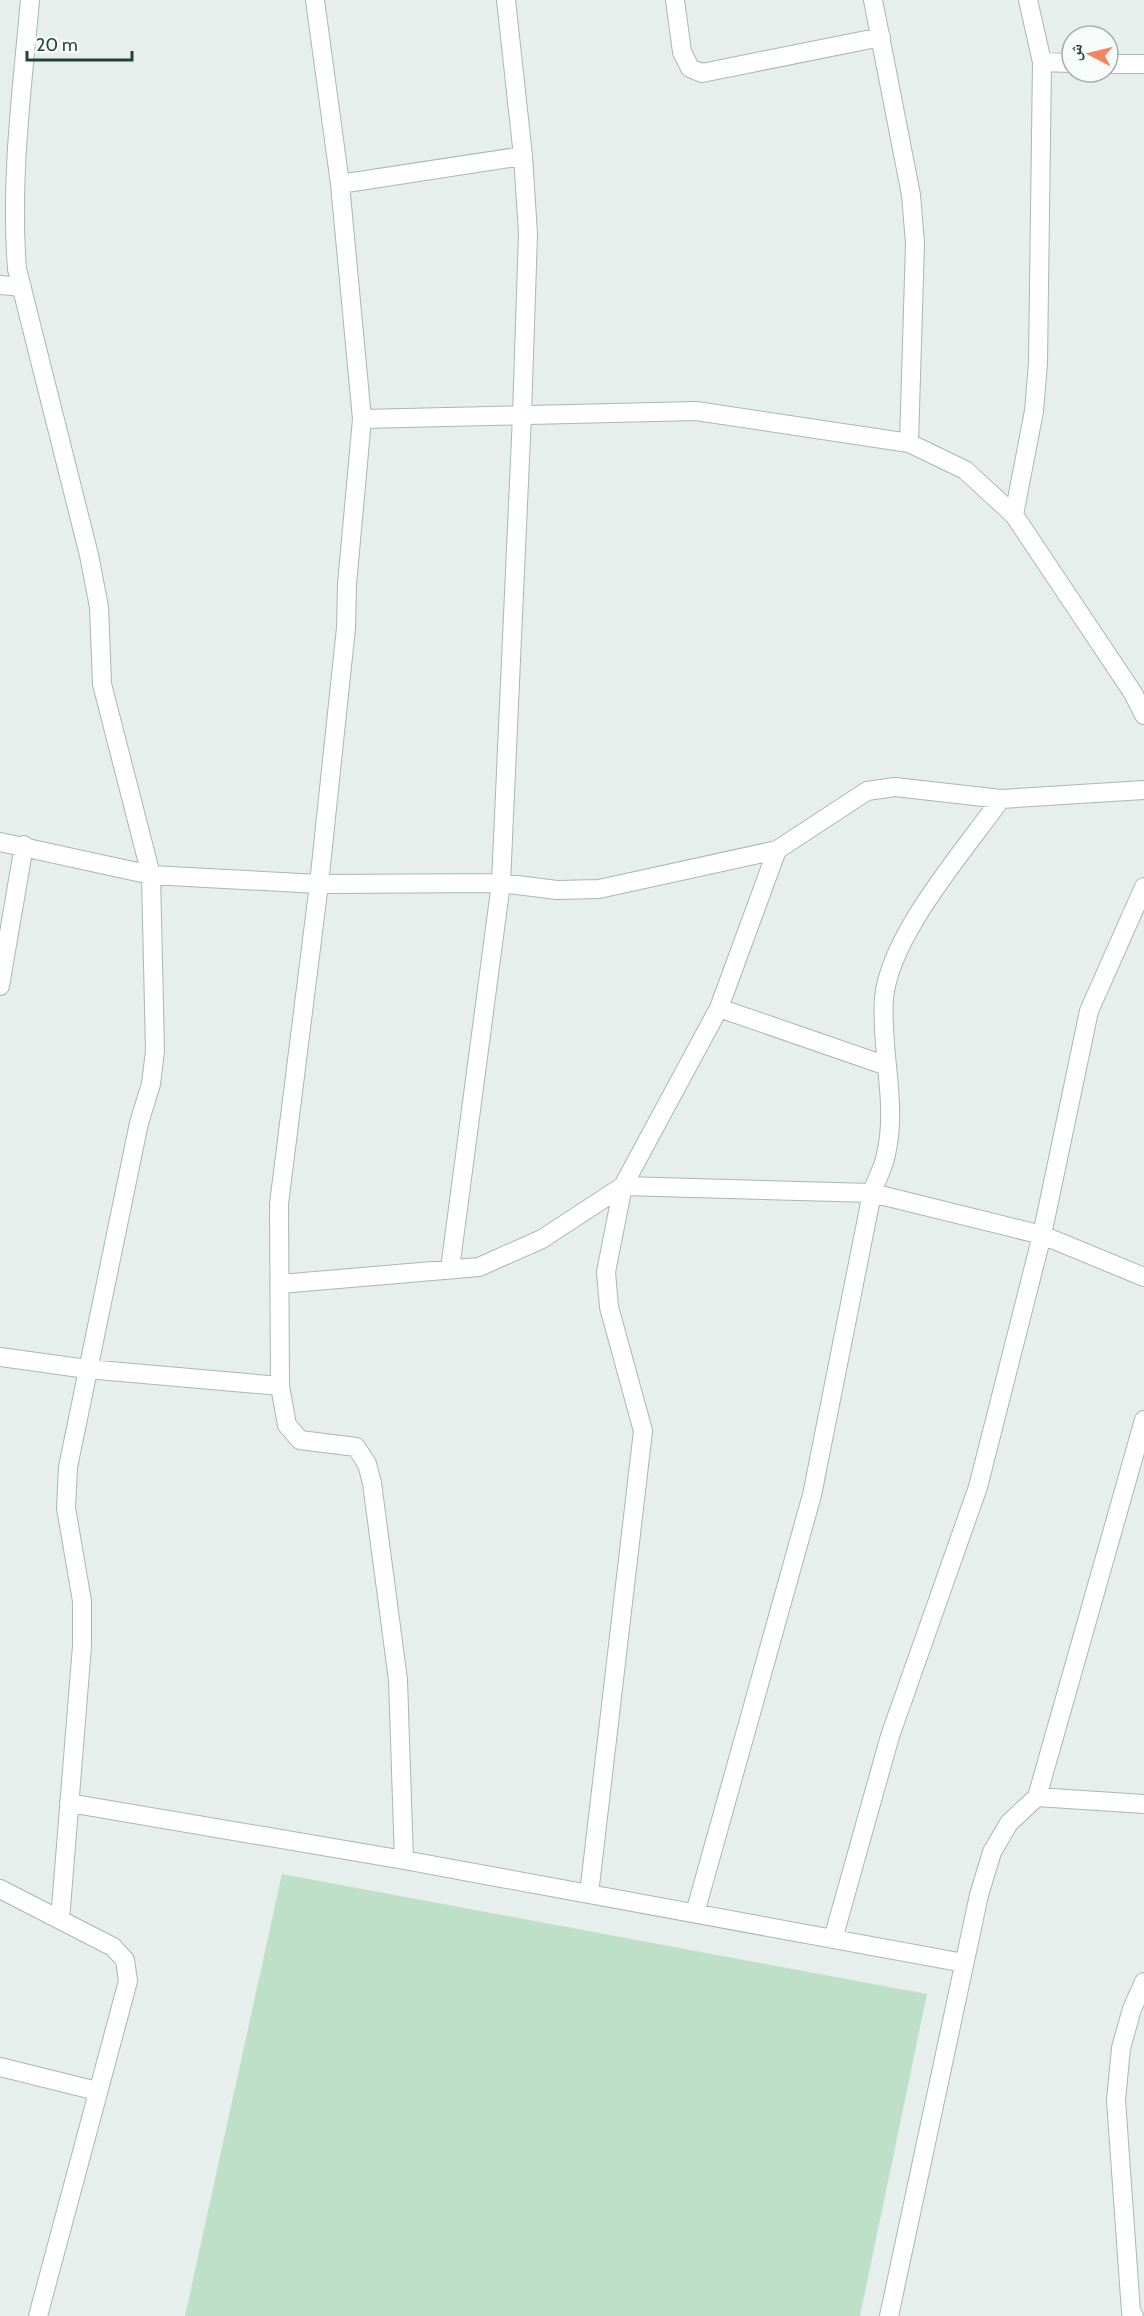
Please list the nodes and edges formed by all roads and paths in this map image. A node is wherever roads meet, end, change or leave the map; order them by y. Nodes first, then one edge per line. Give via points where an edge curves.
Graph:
1 (30, 0) edge
2 (315, 0) edge
3 (506, 0) edge
4 (675, 0) edge
5 (873, 0) edge
6 (1028, 0) edge
7 (881, 37) junction
8 (1042, 62) junction
9 (1060, 63) edge
10 (1120, 64) edge
11 (1144, 64) edge
12 (523, 156) junction
13 (340, 184) junction
14 (0, 285) edge
15 (22, 287) junction
16 (522, 415) junction
17 (362, 419) junction
18 (909, 443) junction
19 (1014, 515) junction
20 (1144, 715) edge
21 (1144, 790) edge
22 (1001, 799) junction
23 (0, 842) edge
24 (24, 845) junction
25 (777, 850) junction
26 (151, 875) junction
27 (501, 883) junction
28 (319, 884) junction
29 (1144, 887) edge
30 (0, 986) edge
31 (719, 1008) junction
32 (887, 1065) junction
33 (623, 1186) junction
34 (872, 1193) junction
35 (1042, 1235) junction
36 (450, 1269) junction
37 (1144, 1278) edge
38 (280, 1284) junction
39 (0, 1357) edge
40 (87, 1369) junction
41 (280, 1386) junction
42 (1144, 1420) edge
43 (1036, 1797) junction
44 (69, 1803) junction
45 (1144, 1804) edge
46 (404, 1860) junction
47 (0, 1889) edge
48 (589, 1894) junction
49 (695, 1913) junction
50 (60, 1920) junction
51 (833, 1939) junction
52 (964, 1963) junction
53 (1144, 1982) edge
54 (0, 2067) edge
55 (98, 2091) junction
56 (1144, 2294) edge
57 (1132, 2314) edge
58 (38, 2316) edge
59 (889, 2316) edge

1 - 15 street via 14,165 14,224
2 - 13 street
3 - 12 street
4 - 7 street via 681,52 690,68 702,73
5 - 7 street
6 - 8 street
7 - 18 street via 911,195 915,243
8 - 9 street
8 - 19 street via 1038,363 1034,411
10 - 11 street
12 - 13 street
12 - 16 street via 528,234
13 - 17 street
14 - 15 street
15 - 26 street via 89,555 99,607 102,684
16 - 17 street
16 - 18 street via 696,411
16 - 27 street
17 - 28 street via 346,584 346,628
18 - 19 street via 964,470
19 - 20 street
21 - 22 street
22 - 25 street via 895,787 867,791
22 - 32 street via 905,933 884,998
23 - 24 street
24 - 26 street
24 - 30 street
25 - 27 street via 599,888 557,890
25 - 31 street
26 - 28 street
26 - 40 street via 155,1052 151,1084 139,1123
27 - 28 street
27 - 36 street
28 - 38 street via 279,1204
29 - 35 street via 1089,1011
31 - 32 street
31 - 33 street
32 - 34 street via 886,1154
33 - 34 street
33 - 36 street via 542,1239 479,1267
33 - 48 street via 606,1272 609,1307 643,1431
34 - 35 street
34 - 49 street via 812,1495
35 - 37 street
35 - 51 street via 978,1487 890,1736
36 - 38 street
38 - 41 street
39 - 40 street
40 - 41 street
40 - 44 street via 68,1467 66,1508 82,1601
41 - 46 street via 287,1425 300,1440 356,1447 367,1464 372,1483 398,1680
42 - 43 street
43 - 45 street
43 - 52 street via 1009,1824 992,1852
44 - 46 street
44 - 50 street
46 - 48 street
47 - 50 street
48 - 49 street
49 - 51 street
50 - 55 street via 113,1947 125,1960 128,1981
51 - 52 street
52 - 59 street
53 - 57 street via 1121,2048 1116,2100
54 - 55 street
55 - 58 street
56 - 57 street

